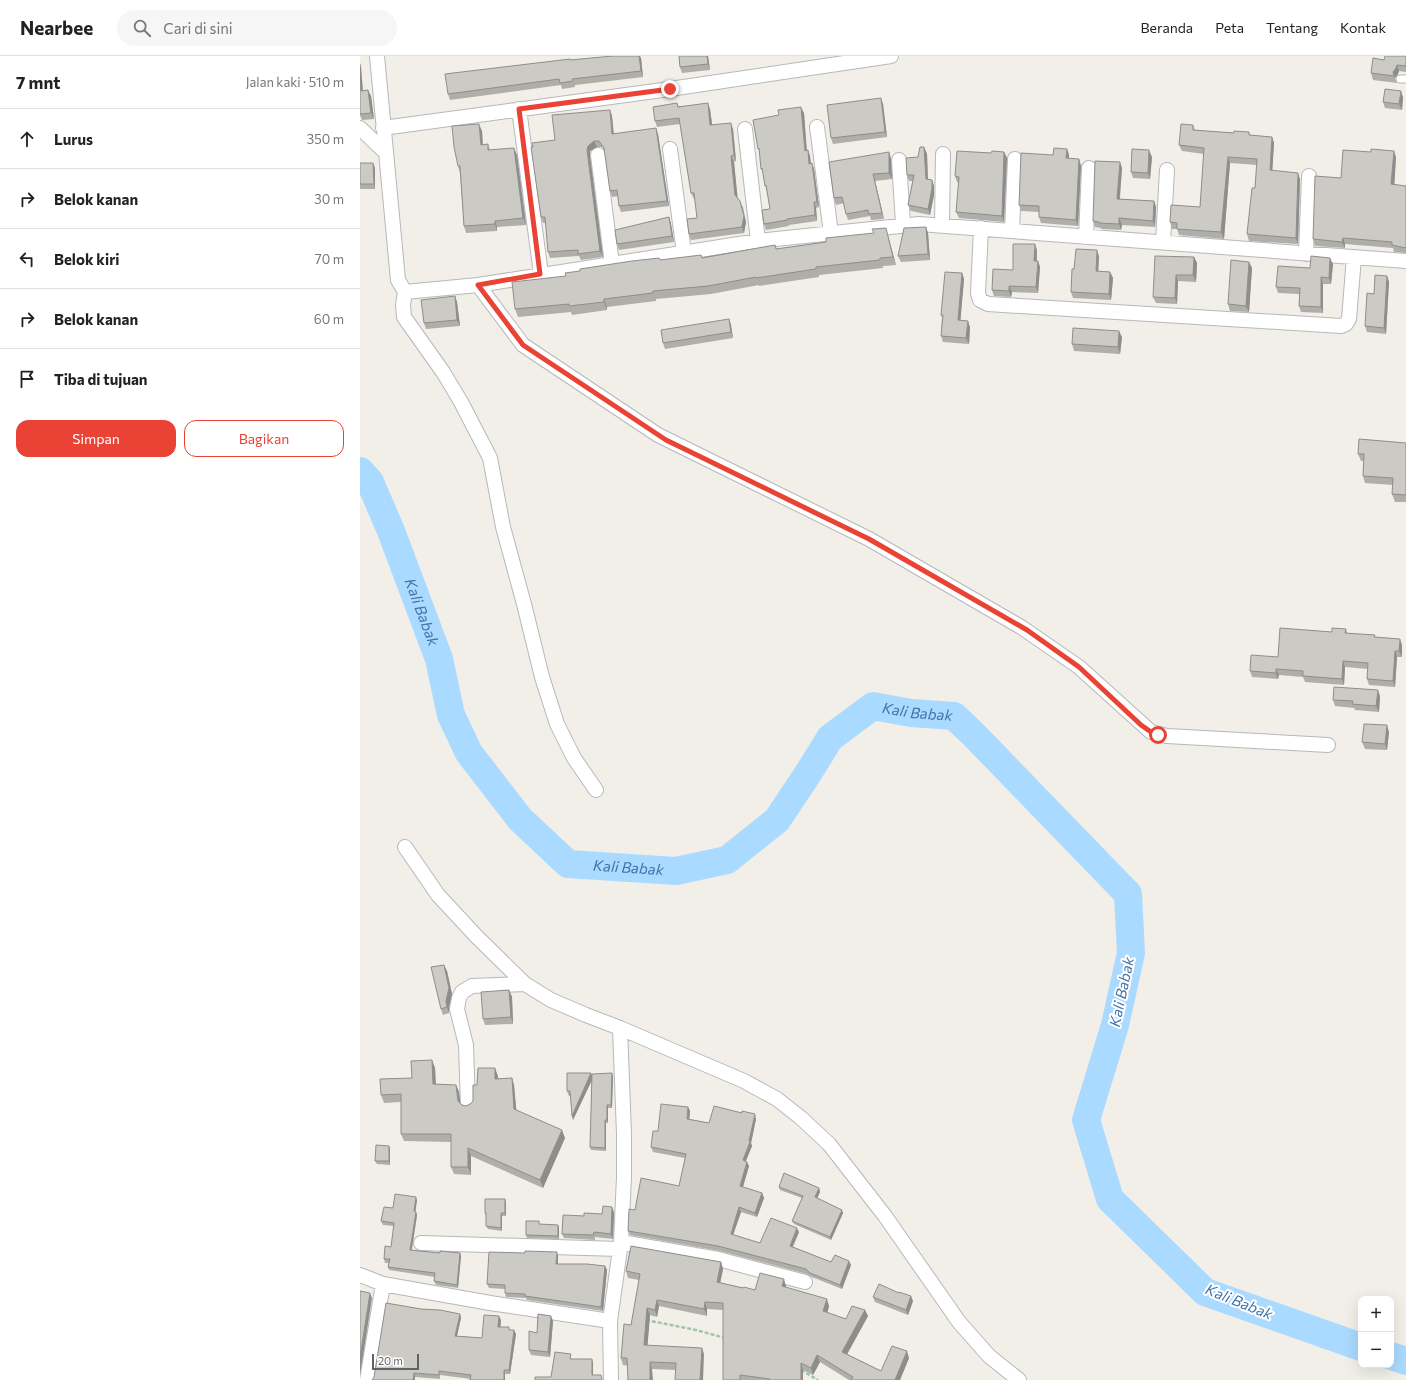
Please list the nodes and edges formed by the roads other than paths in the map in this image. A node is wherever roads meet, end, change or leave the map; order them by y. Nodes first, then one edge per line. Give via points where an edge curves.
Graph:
1 (377, 56) edge
2 (891, 56) edge
3 (519, 109) junction
4 (817, 127) dead end
5 (360, 128) edge
6 (383, 128) junction
7 (745, 129) dead end
8 (670, 149) dead end
9 (385, 152) junction
10 (943, 154) dead end
11 (598, 155) dead end
12 (1015, 159) dead end
13 (899, 160) dead end
14 (1090, 168) dead end
15 (1167, 170) dead end
16 (1309, 176) dead end
17 (903, 224) junction
18 (942, 224) junction
19 (980, 228) junction
20 (1012, 231) junction
21 (831, 233) junction
22 (1086, 237) junction
23 (758, 241) junction
24 (1163, 242) junction
25 (684, 254) junction
26 (1306, 254) junction
27 (1354, 257) junction
28 (1406, 261) edge
29 (612, 264) junction
30 (540, 274) junction
31 (478, 285) junction
32 (405, 292) junction
33 (1328, 745) dead end
34 (596, 790) dead end
35 (405, 847) dead end
36 (525, 984) junction
37 (620, 1028) junction
38 (468, 1105) edge
39 (421, 1243) dead end
40 (620, 1245) junction
41 (360, 1275) edge
42 (805, 1282) dead end
43 (383, 1284) junction
44 (610, 1321) junction
45 (366, 1380) edge
46 (611, 1380) edge
47 (1019, 1380) edge

1 - 6 street
2 - 3 street
3 - 6 street
3 - 30 street
4 - 21 street
5 - 9 street
6 - 9 street
7 - 23 street
8 - 25 street
9 - 32 street via 398,280
10 - 18 street
11 - 29 street
12 - 20 street
13 - 17 street
14 - 22 street
15 - 24 street
16 - 26 street
17 - 18 street
17 - 21 street
18 - 19 street
19 - 20 street
19 - 27 street via 978,293 980,300 988,304 1341,326 1349,319
20 - 22 street
21 - 23 street
22 - 24 street
23 - 25 street
24 - 26 street
25 - 29 street
26 - 27 street
27 - 28 street
29 - 30 street
30 - 31 street
31 - 32 street
31 - 33 street via 523,345 652,431 869,539 1027,630 1079,667 1151,732 1167,736
32 - 34 street via 404,317 443,372 490,458 503,527 542,677 557,724 574,758
35 - 36 street via 438,895
36 - 37 street via 551,1000
36 - 38 street via 472,986 462,992 459,998 457,1010 466,1045
37 - 40 street via 624,1134
37 - 47 street via 744,1081 778,1098 801,1118 829,1144 885,1216 959,1322 989,1356
39 - 40 street
40 - 42 street via 718,1259
40 - 44 street
41 - 43 street
43 - 44 street
43 - 45 street
44 - 46 street

